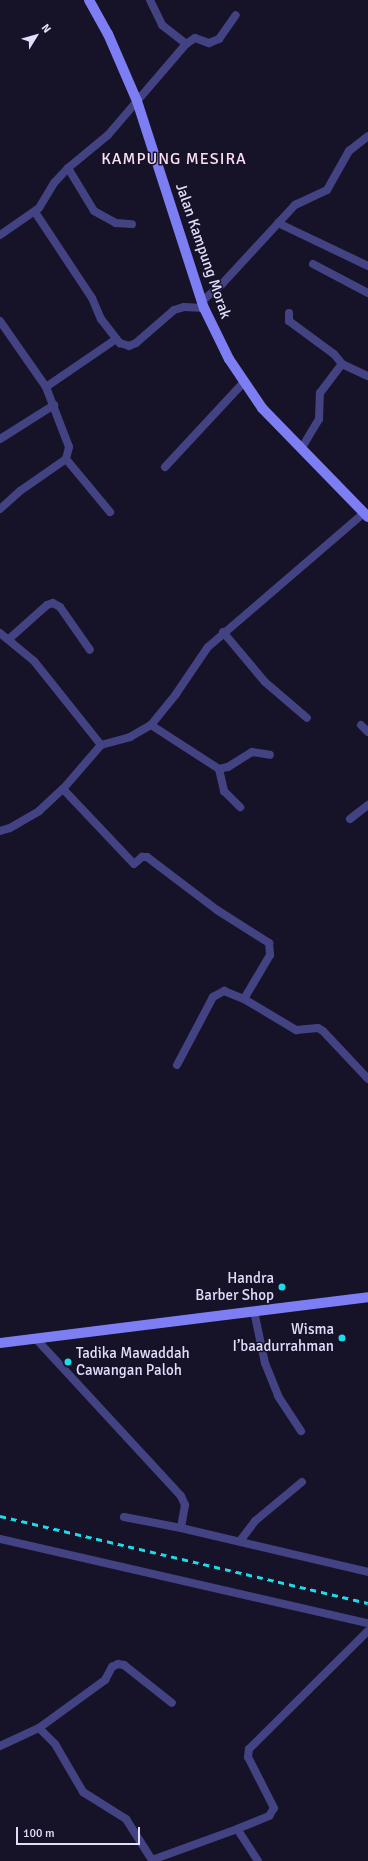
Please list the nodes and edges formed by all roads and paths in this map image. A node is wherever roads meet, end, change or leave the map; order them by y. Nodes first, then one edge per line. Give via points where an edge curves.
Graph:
1 (89, 0) edge
2 (150, 0) edge
3 (236, 15) dead end
4 (186, 44) junction
5 (137, 101) junction
6 (368, 137) edge
7 (68, 168) junction
8 (34, 212) junction
9 (278, 223) junction
10 (132, 224) dead end
11 (0, 235) edge
12 (313, 264) dead end
13 (368, 266) edge
14 (368, 293) edge
15 (203, 305) junction
16 (289, 313) dead end
17 (0, 321) edge
18 (116, 340) junction
19 (342, 364) junction
20 (368, 376) edge
21 (243, 383) junction
22 (46, 387) junction
23 (54, 405) junction
24 (0, 439) edge
25 (301, 449) junction
26 (66, 459) junction
27 (165, 467) dead end
28 (0, 509) edge
29 (110, 512) dead end
30 (366, 515) edge
31 (223, 632) junction
32 (0, 633) edge
33 (9, 639) junction
34 (90, 650) dead end
35 (307, 718) dead end
36 (151, 725) junction
37 (361, 725) dead end
38 (368, 732) edge
39 (101, 745) junction
40 (270, 755) dead end
41 (219, 769) junction
42 (63, 789) junction
43 (368, 805) edge
44 (240, 808) dead end
45 (350, 819) dead end
46 (0, 830) edge
47 (244, 999) junction
48 (177, 1066) dead end
49 (368, 1079) edge
50 (368, 1297) edge
51 (254, 1311) junction
52 (37, 1340) junction
53 (0, 1343) edge
54 (301, 1431) dead end
55 (302, 1482) dead end
56 (124, 1517) dead end
57 (181, 1528) junction
58 (0, 1539) edge
59 (240, 1541) junction
60 (368, 1572) edge
61 (368, 1623) edge
62 (368, 1631) edge
63 (172, 1703) dead end
64 (39, 1728) junction
65 (0, 1746) edge
66 (237, 1829) junction
67 (152, 1860) edge
68 (258, 1861) edge

1 - 5 main road, Jalan Kampung Morak via 108,34
2 - 4 street via 162,26
3 - 4 street via 217,41 209,43 195,38
4 - 5 street
5 - 7 street via 108,135
5 - 15 main road, Jalan Kampung Morak
6 - 9 street via 349,151 336,178 325,192 295,205
7 - 8 street
7 - 10 street via 94,211 116,223
8 - 11 street
8 - 18 street via 78,276 101,319
9 - 13 street
9 - 15 street
12 - 14 street
15 - 18 street via 174,310 132,345 125,346
15 - 21 main road, Jalan Kampung Morak
16 - 19 street via 289,321 334,354
17 - 22 street
18 - 22 street
19 - 20 street
19 - 25 street via 320,394 319,419
21 - 25 main road, Jalan Kampung Morak via 262,408
21 - 27 street
22 - 23 street
23 - 24 street
23 - 26 street via 69,448
25 - 30 main road, Jalan Kampung Morak
26 - 28 street via 20,491
26 - 29 street
30 - 31 street
31 - 35 street via 265,682
31 - 36 street via 200,657 176,694
32 - 33 street
33 - 34 street via 47,605 53,603 60,607
33 - 39 street via 34,661
36 - 39 street via 130,737
36 - 41 street
37 - 38 street
39 - 42 street
40 - 41 street via 252,752 228,768
41 - 44 street via 224,791
42 - 46 street via 39,811 10,828
42 - 47 street via 134,864 142,857 147,857 217,910 269,943 270,955
43 - 45 street
47 - 48 street via 230,992 218,993
47 - 49 street via 296,1030 318,1028 323,1031
50 - 51 main road
51 - 52 main road
51 - 54 street via 265,1363 278,1396
52 - 53 main road
52 - 57 street via 181,1496 185,1506
55 - 59 street via 255,1521
56 - 57 street
57 - 59 street
58 - 61 street
59 - 60 street
62 - 66 street via 249,1749 248,1756 274,1808 269,1816
63 - 64 street via 118,1664 112,1667 105,1680
64 - 65 street
64 - 67 street via 55,1744 83,1792 126,1819
66 - 67 street
66 - 68 street

